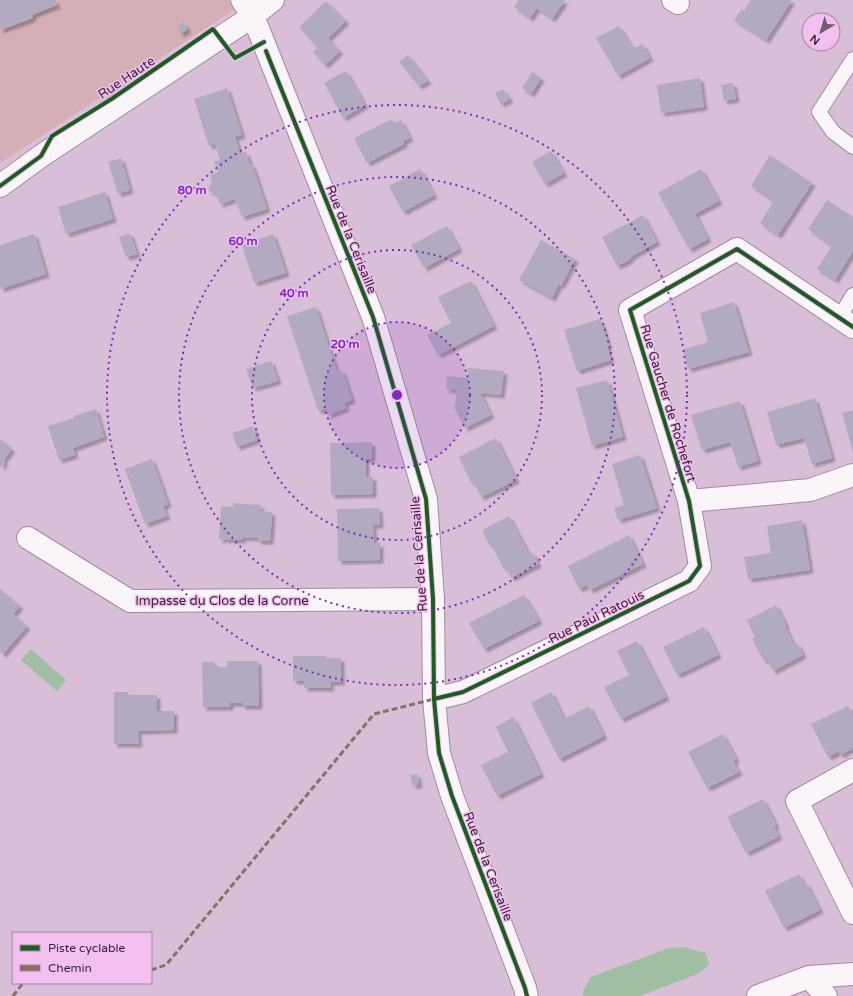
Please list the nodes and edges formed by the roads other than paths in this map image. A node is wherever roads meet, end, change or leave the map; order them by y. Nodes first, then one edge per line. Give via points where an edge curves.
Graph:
1 (273, 0) edge
2 (248, 8) edge
3 (853, 59) edge
4 (853, 147) edge
5 (0, 186) edge
6 (853, 295) edge
7 (846, 323) edge
8 (853, 475) edge
9 (689, 501) junction
10 (28, 538) dead end
11 (433, 599) junction
12 (434, 699) junction
13 (853, 770) edge
14 (853, 913) edge
15 (853, 974) edge
16 (809, 977) junction
17 (527, 996) edge
18 (758, 996) edge
19 (826, 996) edge

1 - 2 street, Rue Haute
2 - 5 street, Rue Haute
2 - 11 street, Rue de la Cerisaille via 373,318 426,499
3 - 4 lane via 819,112 833,132
6 - 7 lane
7 - 9 street, Rue Gaucher de Rochefort via 737,249 630,310
8 - 9 street via 810,490
9 - 12 street, Rue Paul Ratouis via 700,566 689,581 463,692
10 - 11 street, Impasse du Clos de la Corne via 130,601
11 - 12 street, Rue de la Cerisaille
12 - 17 street, Rue de la Cerisaille via 439,753 452,796
13 - 14 street via 797,801
15 - 16 street
16 - 18 street
16 - 19 street

